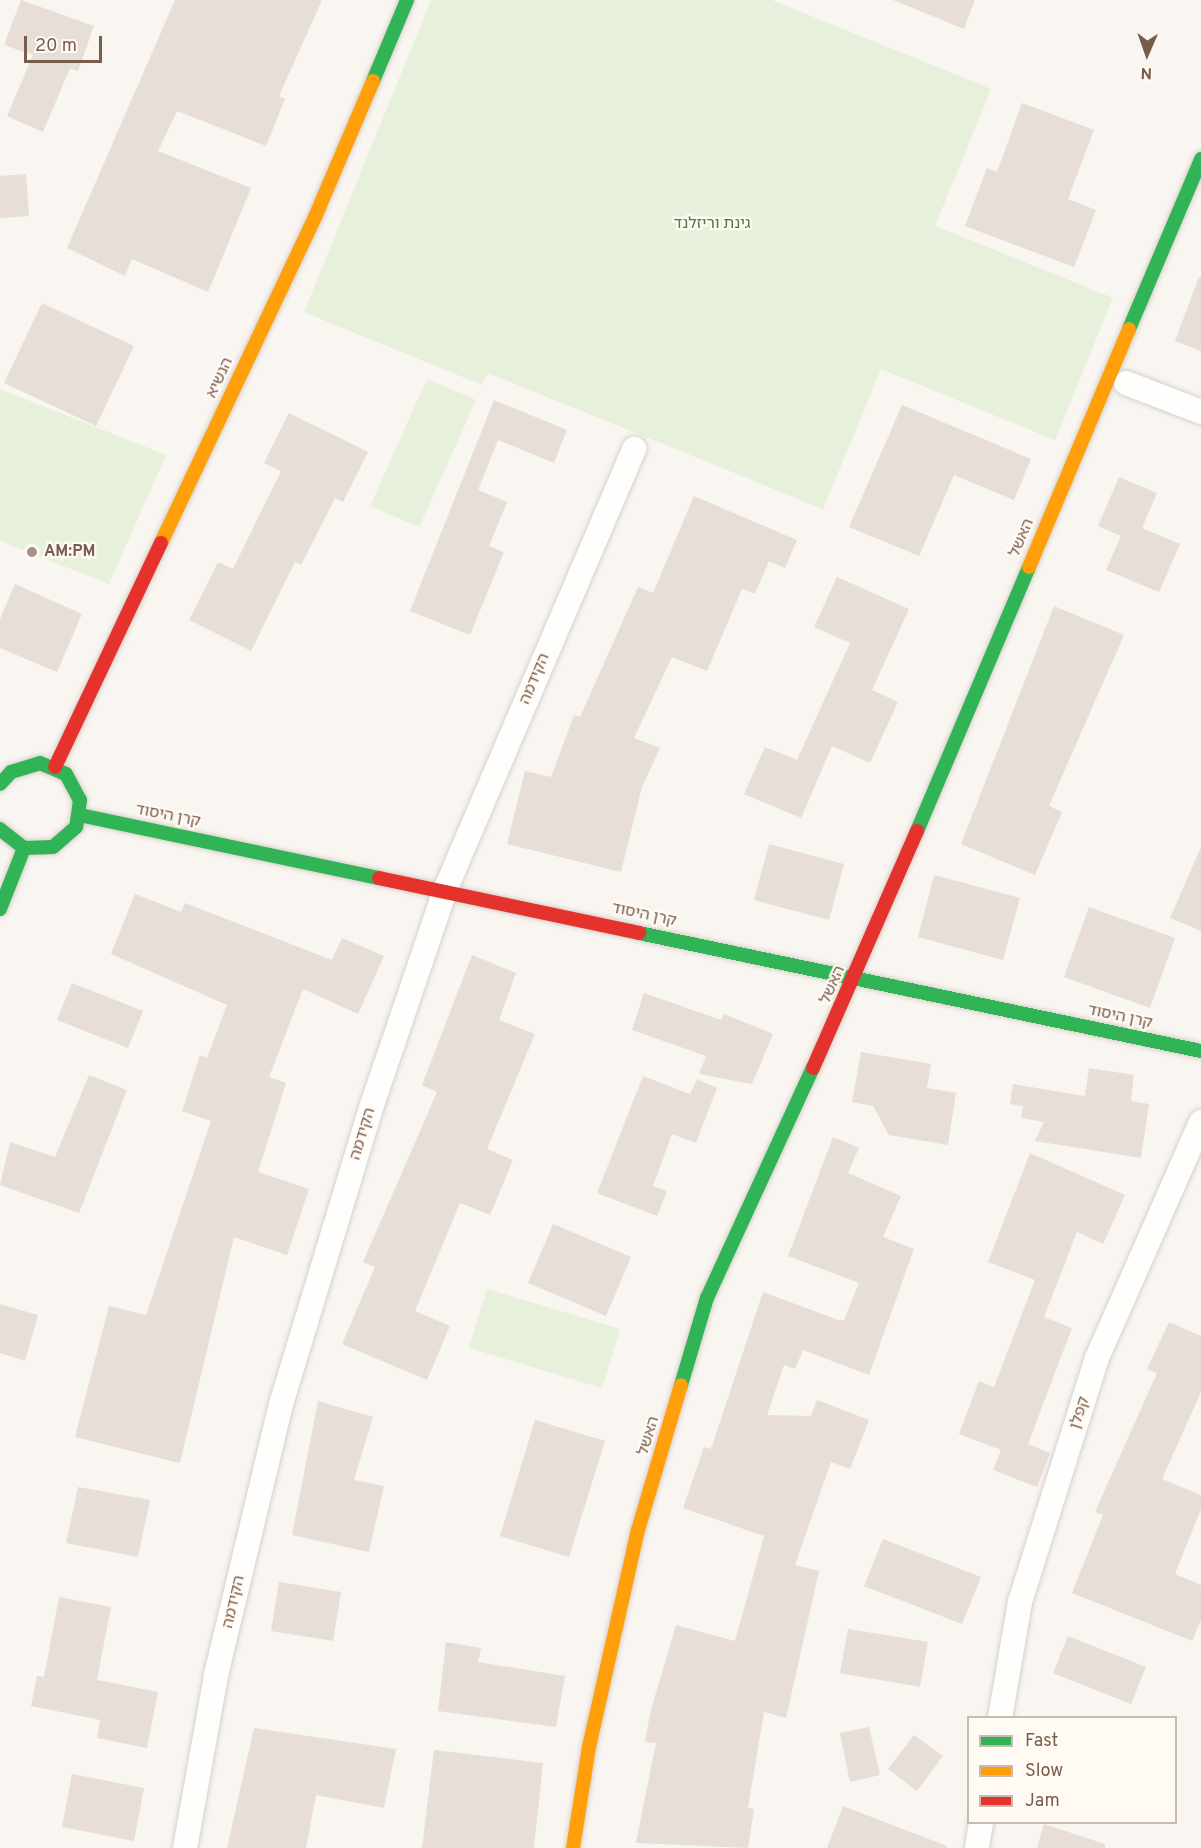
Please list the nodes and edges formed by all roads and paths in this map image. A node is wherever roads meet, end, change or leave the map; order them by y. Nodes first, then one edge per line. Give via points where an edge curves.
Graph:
1 (407, 0) edge
2 (1201, 159) edge
3 (1126, 383) dead end
4 (1201, 412) edge
5 (634, 449) dead end
6 (55, 767) junction
7 (0, 784) edge
8 (80, 815) junction
9 (0, 829) edge
10 (24, 848) junction
11 (446, 888) junction
12 (0, 909) edge
13 (855, 978) junction
14 (1201, 1051) edge
15 (1201, 1122) edge
16 (1000, 1716) edge
17 (981, 1824) edge
18 (185, 1848) edge
19 (573, 1848) edge
20 (977, 1848) edge

1 - 6 street, הנשיא via 315,217
2 - 13 street, האשל
3 - 4 street
5 - 11 street, הקידמה
6 - 7 street via 25,765
6 - 8 street via 76,785
8 - 10 street via 66,839 53,847
8 - 11 street, קרן היסוד
9 - 10 street
10 - 12 street
11 - 13 street, קרן היסוד
11 - 18 street, הקידמה via 372,1105 282,1401 216,1675
13 - 14 street, קרן היסוד
13 - 19 street, האשל via 707,1298 638,1530 589,1747
15 - 16 street, קפלן via 1097,1358 1020,1602
17 - 20 street

